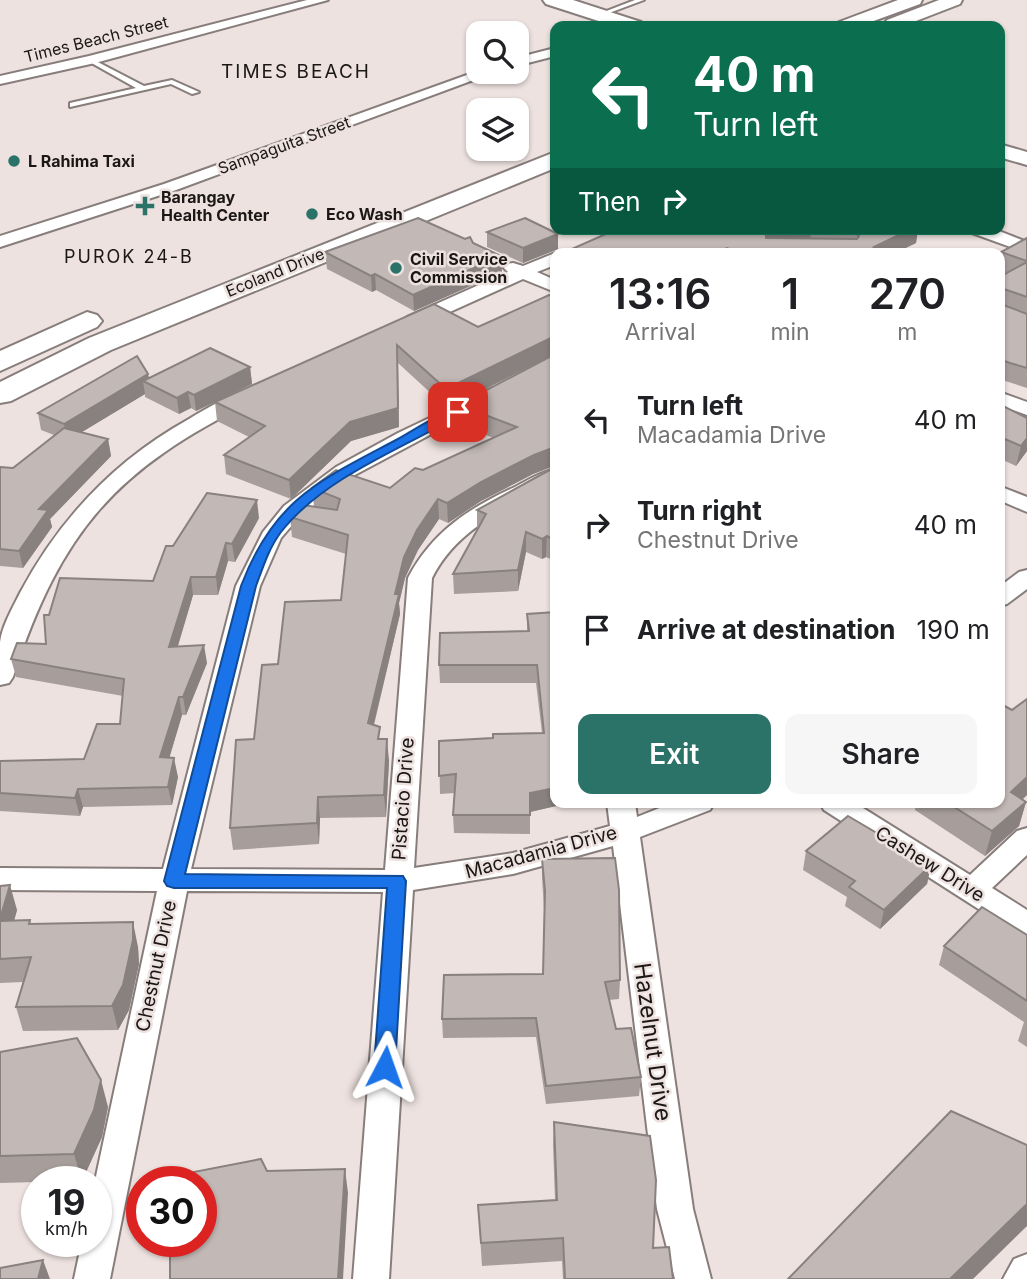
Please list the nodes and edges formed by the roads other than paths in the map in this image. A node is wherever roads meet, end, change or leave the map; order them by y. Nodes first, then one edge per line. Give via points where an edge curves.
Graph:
1 (322, 0) edge
2 (554, 0) edge
3 (641, 0) edge
4 (912, 0) edge
5 (954, 0) edge
6 (598, 15) junction
7 (618, 21) edge
8 (858, 21) edge
9 (901, 21) edge
10 (550, 53) edge
11 (529, 59) edge
12 (90, 60) junction
13 (0, 80) edge
14 (466, 80) edge
15 (143, 89) junction
16 (195, 92) dead end
17 (73, 105) dead end
18 (1005, 137) edge
19 (550, 140) edge
20 (1027, 144) edge
21 (1005, 152) edge
22 (1027, 159) edge
23 (547, 166) edge
24 (998, 235) edge
25 (0, 242) edge
26 (1022, 242) edge
27 (1005, 249) edge
28 (550, 260) edge
29 (234, 262) dead end
30 (501, 263) edge
31 (523, 272) junction
32 (550, 285) edge
33 (106, 313) dead end
34 (397, 329) edge
35 (0, 362) edge
36 (519, 380) edge
37 (259, 391) edge
38 (0, 394) edge
39 (1005, 400) edge
40 (1027, 409) edge
41 (550, 478) edge
42 (1005, 495) edge
43 (1027, 505) edge
44 (1027, 578) edge
45 (1005, 594) edge
46 (0, 677) edge
47 (672, 808) edge
48 (842, 808) edge
49 (623, 817) edge
50 (1027, 838) edge
51 (0, 879) edge
52 (174, 881) junction
53 (397, 881) junction
54 (972, 890) junction
55 (1027, 925) edge
56 (1027, 1271) edge
57 (92, 1279) edge
58 (371, 1279) edge
59 (693, 1279) edge
60 (1021, 1279) edge

1 - 12 street, Times Beach Street
2 - 6 main road
3 - 6 lane
4 - 8 main road
5 - 9 main road
6 - 7 main road
10 - 11 street
12 - 13 street, Times Beach Street
12 - 15 lane
14 - 25 street, Sampaguita Street
15 - 16 lane via 172,82
15 - 17 lane
18 - 20 main road
19 - 29 main road, Ecoland Drive
21 - 22 main road
23 - 38 main road, Ecoland Drive via 419,225 100,344
24 - 26 street
26 - 27 street
28 - 31 street
30 - 31 street
31 - 32 street
31 - 34 street
33 - 35 main road
36 - 52 street, Chestnut Drive via 330,481 275,530 248,586
37 - 46 street via 145,453 81,515 27,601
39 - 40 street
41 - 53 street, Pistacio Drive via 463,524 427,560 420,578
42 - 43 street
44 - 45 street
47 - 49 street, Macadamia Drive
48 - 54 street, Cashew Drive
49 - 53 street, Macadamia Drive via 497,868
49 - 59 street, Hazelnut Drive via 675,1209
50 - 54 street
51 - 52 street, Macadamia Drive
52 - 53 street, Macadamia Drive
52 - 57 street, Chestnut Drive
53 - 58 street, Pistacio Drive
54 - 55 street, Cashew Drive
56 - 60 street

